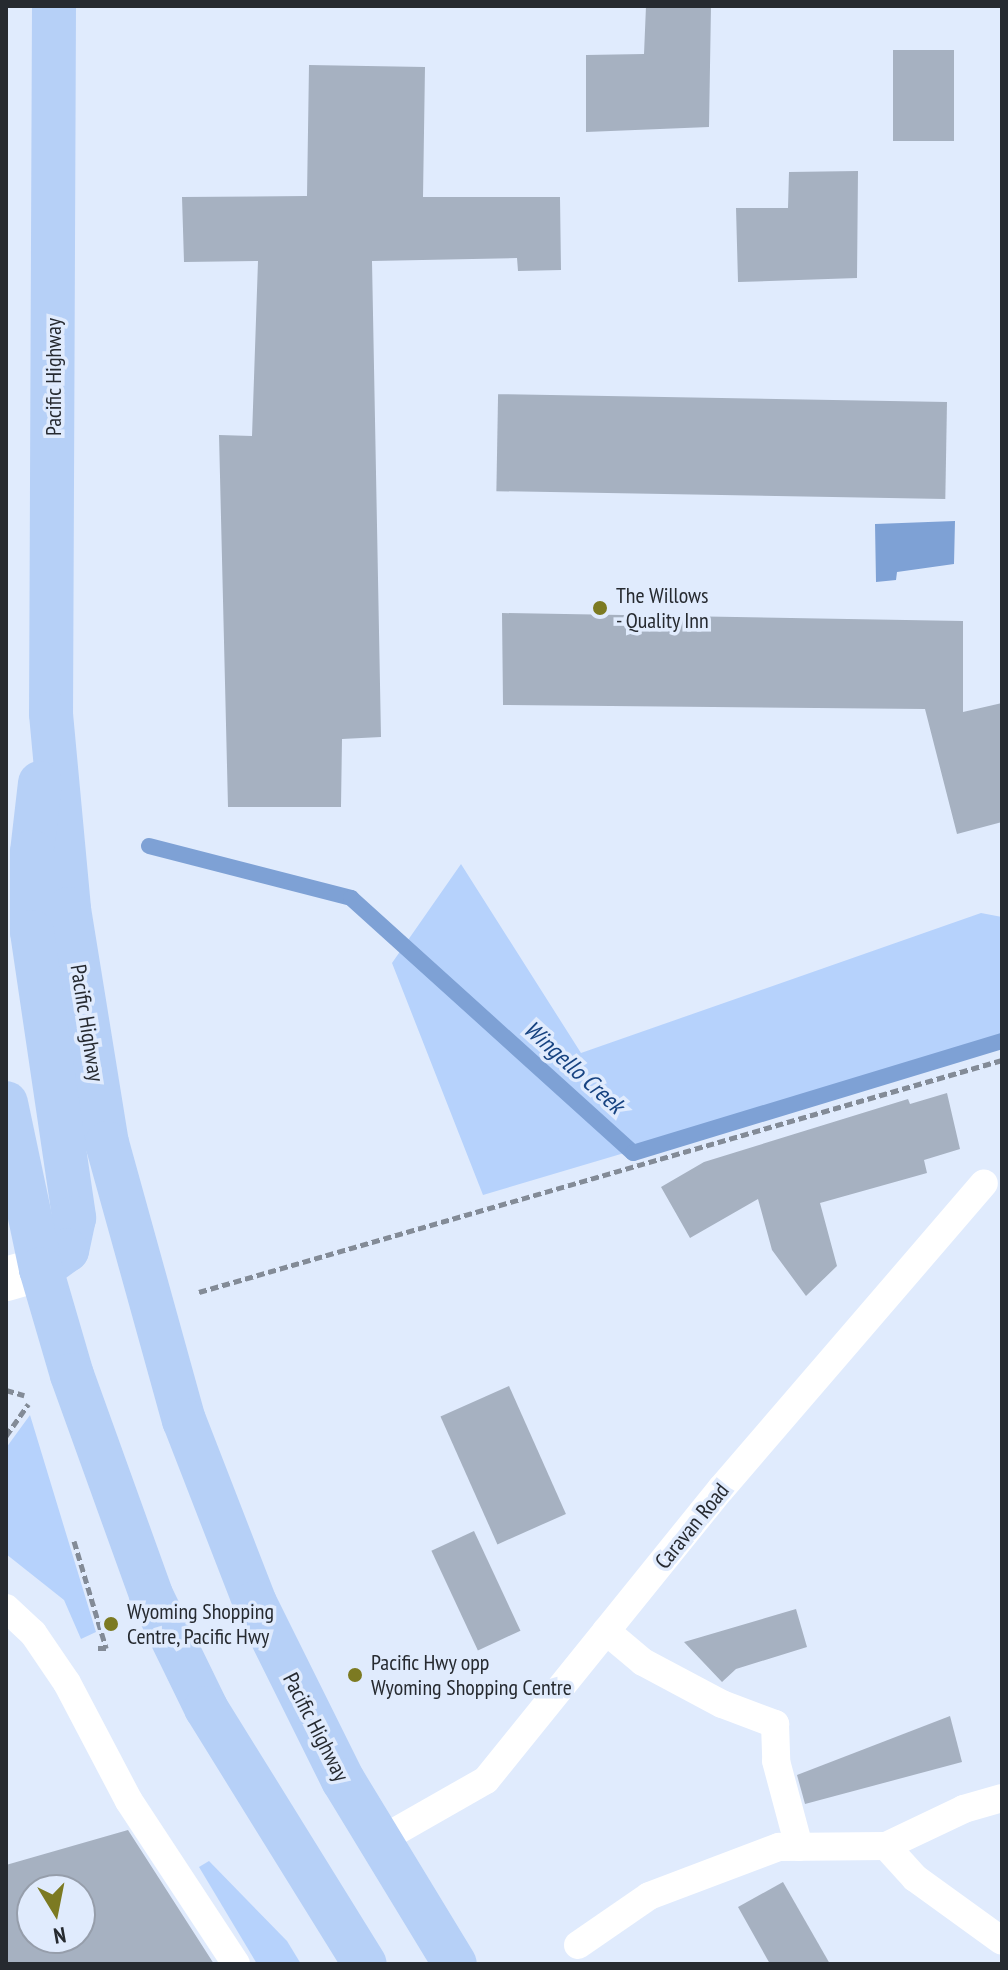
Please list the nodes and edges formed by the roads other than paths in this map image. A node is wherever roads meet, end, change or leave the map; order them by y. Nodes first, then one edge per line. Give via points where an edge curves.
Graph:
1 (54, 6) edge
2 (51, 714) junction
3 (6, 1103) edge
4 (984, 1183) dead end
5 (24, 1274) edge
6 (6, 1608) edge
7 (606, 1631) junction
8 (1002, 1798) edge
9 (379, 1841) junction
10 (886, 1846) junction
11 (799, 1847) junction
12 (1002, 1941) edge
13 (578, 1945) dead end
14 (236, 1964) edge
15 (365, 1964) edge
16 (455, 1964) edge

1 - 2 main road, Pacific Highway
2 - 5 main road via 32,852 32,932 74,1218 67,1250
2 - 9 main road, Pacific Highway via 84,1012 110,1156 159,1343 216,1511 255,1603 307,1713
3 - 5 main road
4 - 7 lane, Caravan Road
5 - 15 main road via 72,1375 151,1595 206,1708
6 - 14 lane via 33,1633 67,1683 129,1801
7 - 9 lane, Caravan Road via 486,1780
7 - 11 lane via 643,1662 722,1704 775,1724 776,1761
8 - 10 lane via 964,1809
9 - 16 main road, Pacific Highway
10 - 11 lane
10 - 12 lane via 915,1878
11 - 13 lane via 779,1847 649,1896

